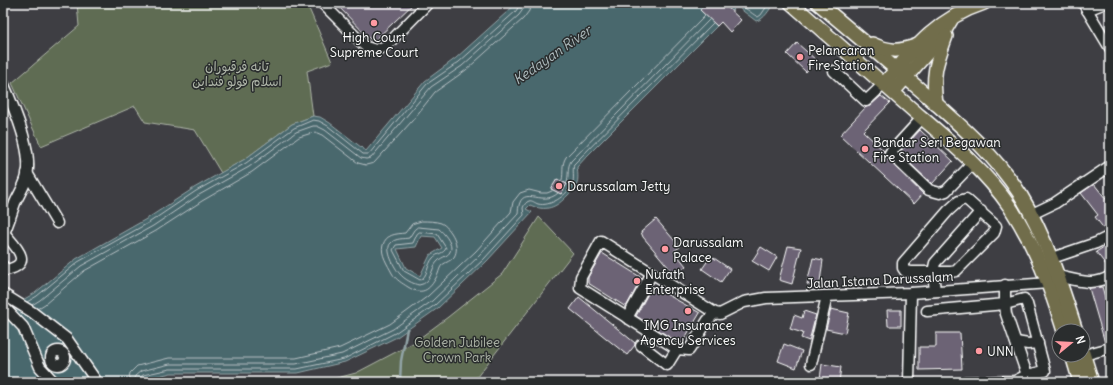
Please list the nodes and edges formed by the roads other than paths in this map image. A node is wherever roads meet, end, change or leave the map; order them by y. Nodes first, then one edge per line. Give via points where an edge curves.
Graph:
1 (322, 3) edge
2 (428, 3) edge
3 (791, 3) edge
4 (818, 3) edge
5 (984, 3) edge
6 (1105, 3) edge
7 (1085, 6) edge
8 (953, 17) junction
9 (861, 39) junction
10 (918, 45) junction
11 (1110, 48) edge
12 (834, 71) dead end
13 (901, 73) junction
14 (3, 83) edge
15 (884, 84) junction
16 (893, 92) junction
17 (936, 104) junction
18 (922, 118) junction
19 (972, 164) junction
20 (1110, 166) edge
21 (27, 173) junction
22 (981, 212) junction
23 (1032, 214) junction
24 (57, 223) dead end
25 (4, 234) edge
26 (1110, 236) edge
27 (1052, 258) junction
28 (3, 266) edge
29 (933, 272) junction
30 (652, 273) junction
31 (1108, 279) edge
32 (1054, 280) junction
33 (1005, 285) junction
34 (935, 291) junction
35 (911, 293) junction
36 (3, 294) edge
37 (827, 296) junction
38 (1005, 304) junction
39 (3, 306) edge
40 (927, 311) dead end
41 (715, 313) junction
42 (627, 318) junction
43 (1062, 323) edge
44 (1073, 323) edge
45 (1016, 342) junction
46 (1038, 342) junction
47 (641, 345) dead end
48 (1110, 348) edge
49 (677, 349) junction
50 (76, 351) junction
51 (1091, 352) edge
52 (1079, 363) edge
53 (1083, 363) edge
54 (811, 364) dead end
55 (40, 367) junction
56 (1028, 375) junction
57 (54, 382) edge
58 (97, 382) edge
59 (909, 382) edge
60 (965, 382) edge
61 (1080, 382) edge
62 (1092, 382) edge

1 - 2 street via 366,48 371,50 386,46
3 - 15 main road
4 - 9 main road
5 - 8 main road
6 - 7 street
7 - 11 street
8 - 10 main road
8 - 13 main road via 941,37
8 - 17 main road via 934,71
9 - 10 main road via 890,50 903,50
9 - 13 main road
10 - 13 main road
12 - 15 street via 866,101
13 - 15 main road
13 - 16 main road
13 - 17 main road
14 - 21 street via 22,134
15 - 16 main road
16 - 18 main road
17 - 23 main road via 982,147 1006,174
18 - 19 main road
18 - 19 street via 890,153 929,190 940,193 946,191
19 - 32 main road via 996,188 1010,207
20 - 23 street via 1055,203
21 - 24 street
21 - 25 street
22 - 29 street via 935,263
22 - 29 street via 996,226 994,233 956,271
22 - 29 street via 966,199 959,201 903,263 905,271
23 - 27 main road
25 - 28 street via 22,257 20,264 14,268 6,270
26 - 27 street
27 - 32 main road
29 - 34 street
30 - 41 street
30 - 42 street
30 - 42 street via 601,241 581,276 580,288
31 - 32 street, Jalan Istana Darussalam via 1089,283
32 - 33 street, Jalan Istana Darussalam
32 - 43 main road
32 - 44 main road
33 - 34 street, Jalan Istana Darussalam
33 - 38 street
34 - 35 street, Jalan Istana Darussalam
35 - 37 street, Jalan Istana Darussalam
35 - 59 street
36 - 50 street via 67,339
37 - 41 street, Jalan Istana Darussalam via 754,300 720,314
37 - 54 street
38 - 40 street
38 - 45 street
38 - 46 street via 1024,299
39 - 55 street via 23,328
41 - 49 street via 689,350
42 - 49 street
45 - 46 street
45 - 56 street
46 - 56 street via 1046,371
47 - 49 street via 667,365
48 - 51 street
50 - 55 street via 65,355 59,350 56,351 52,355 52,360
50 - 58 street
52 - 61 main road
53 - 62 main road
55 - 57 street
56 - 60 street via 1015,381

